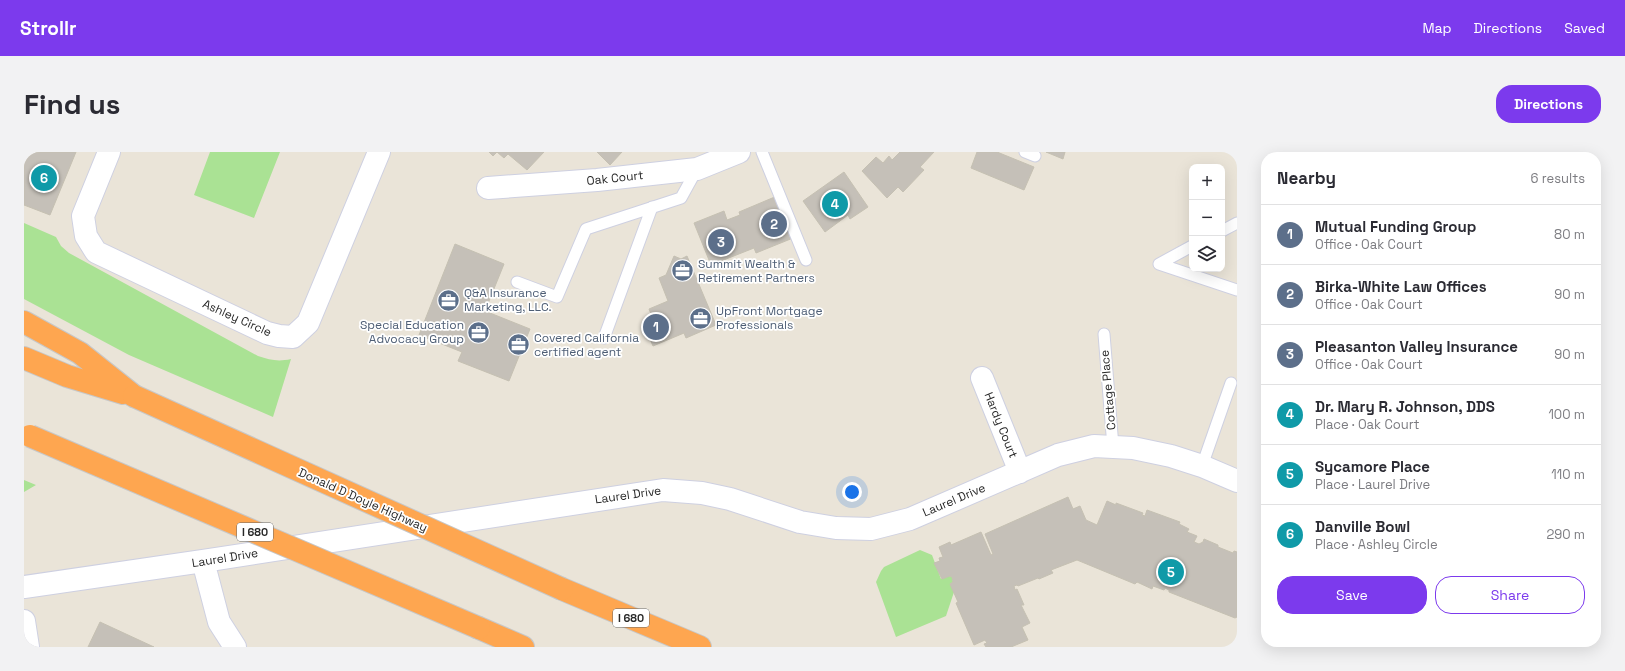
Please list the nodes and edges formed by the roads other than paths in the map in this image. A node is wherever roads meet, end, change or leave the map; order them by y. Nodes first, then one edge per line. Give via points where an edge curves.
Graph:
1 (109, 152) edge
2 (379, 152) edge
3 (739, 152) edge
4 (762, 152) edge
5 (697, 169) junction
6 (488, 188) dead end
7 (652, 207) junction
8 (1237, 223) edge
9 (1225, 229) edge
10 (1189, 248) edge
11 (806, 260) dead end
12 (517, 282) dead end
13 (1237, 290) edge
14 (24, 322) edge
15 (1104, 334) dead end
16 (604, 338) dead end
17 (24, 358) edge
18 (982, 378) dead end
19 (1232, 383) dead end
20 (134, 396) junction
21 (27, 435) edge
22 (1113, 447) junction
23 (1202, 466) junction
24 (1020, 472) junction
25 (1237, 481) edge
26 (203, 562) junction
27 (24, 587) edge
28 (24, 621) edge
29 (28, 647) edge
30 (235, 647) edge
31 (523, 647) edge
32 (700, 647) edge

1 - 2 street, Ashley Circle via 83,216 86,236 96,252 267,333 293,337 308,323
3 - 5 street, Oak Court
4 - 11 lane
5 - 6 street, Oak Court via 602,180
5 - 7 lane via 681,198
7 - 12 lane via 586,229 557,297
7 - 16 lane
8 - 9 lane
10 - 13 lane via 1159,264
14 - 20 highway via 80,353
15 - 22 lane, Cottage Place
17 - 20 highway, Donald D Doyle Highway / I 680 via 67,376
18 - 24 street, Hardy Court
19 - 23 lane
20 - 32 highway, Donald D Doyle Highway / I 680, bridge via 562,589
21 - 31 highway, I 680, bridge
22 - 23 street, Laurel Drive via 1133,448 1171,456
22 - 24 street, Laurel Drive via 1094,446 1072,451
23 - 25 street, Laurel Drive
24 - 26 street, Laurel Drive via 910,519 871,529 836,528 800,522 709,494 663,490
26 - 27 street, Laurel Drive
26 - 30 street via 219,622
28 - 29 street

